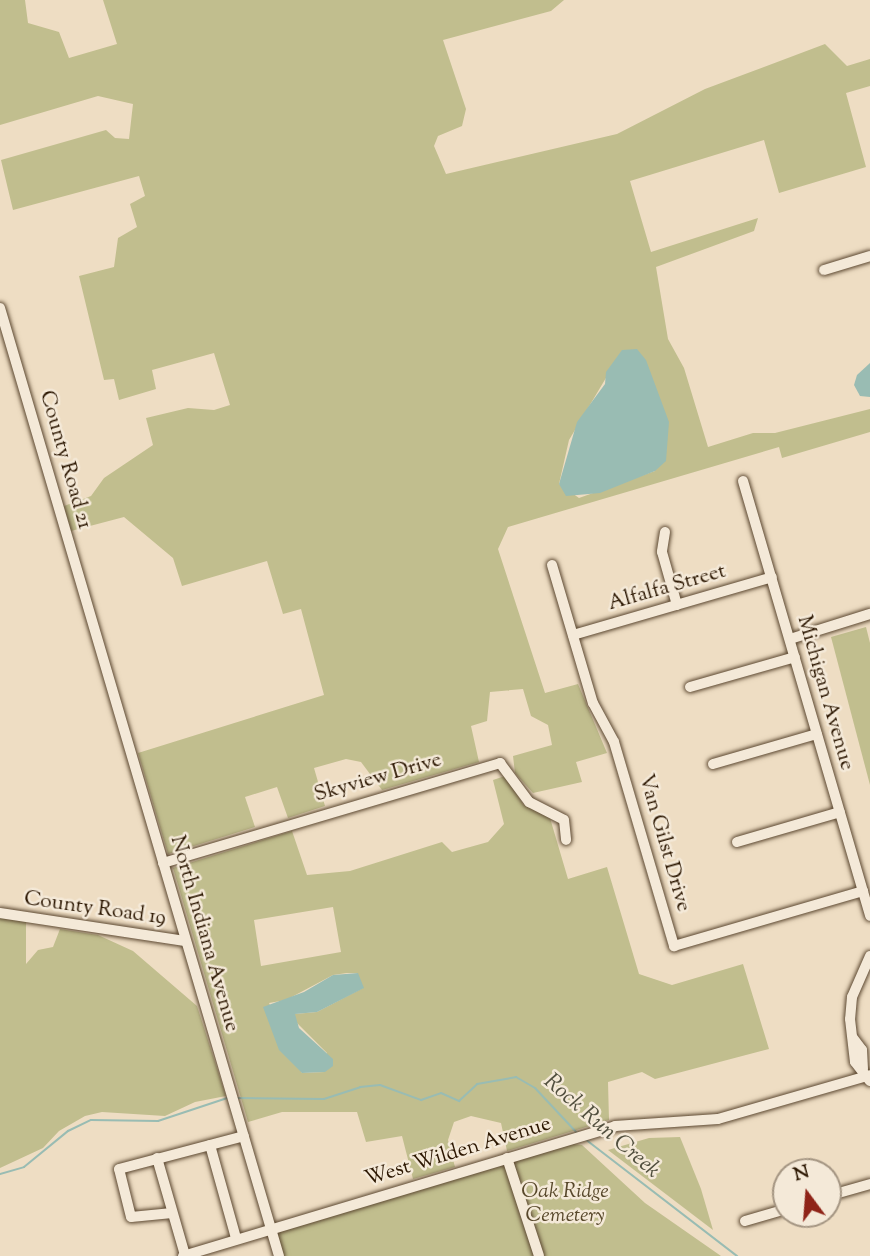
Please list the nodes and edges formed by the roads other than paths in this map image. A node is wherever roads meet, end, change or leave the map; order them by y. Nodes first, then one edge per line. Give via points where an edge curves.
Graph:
1 (870, 256) edge
2 (824, 270) dead end
3 (0, 308) edge
4 (743, 481) dead end
5 (665, 532) dead end
6 (552, 565) dead end
7 (772, 577) junction
8 (677, 605) junction
9 (870, 614) edge
10 (93, 622) joint
11 (573, 635) junction
12 (790, 639) junction
13 (795, 657) junction
14 (690, 687) dead end
15 (817, 733) junction
16 (713, 764) dead end
17 (840, 812) junction
18 (566, 840) dead end
19 (737, 842) dead end
20 (163, 863) junction
21 (863, 891) junction
22 (0, 913) edge
23 (870, 916) edge
24 (185, 941) junction
25 (870, 956) edge
26 (868, 1075) edge
27 (244, 1136) junction
28 (210, 1145) junction
29 (157, 1158) junction
30 (508, 1158) junction
31 (870, 1184) edge
32 (842, 1192) edge
33 (173, 1213) junction
34 (772, 1213) edge
35 (745, 1221) dead end
36 (271, 1228) junction
37 (236, 1238) junction
38 (184, 1256) edge
39 (279, 1256) edge
40 (539, 1256) edge

1 - 2 street
3 - 10 street, County Road 21
4 - 7 street, Michigan Avenue
5 - 8 street via 662,552
6 - 11 street, Van Gilst Drive
7 - 8 street, Alfalfa Street
7 - 12 street, Michigan Avenue
8 - 11 street, Alfalfa Street
9 - 12 street
10 - 20 street, North Indiana Avenue
11 - 21 street, Van Gilst Drive via 593,703 614,742 674,946
12 - 13 street, Michigan Avenue
13 - 14 street
13 - 15 street, Michigan Avenue
15 - 16 street
15 - 17 street, Michigan Avenue
17 - 19 street
17 - 21 street, Michigan Avenue
18 - 20 street, Skyview Drive via 564,820 529,802 500,763
20 - 24 street, North Indiana Avenue
21 - 23 street, Michigan Avenue
22 - 24 street, County Road 19
24 - 27 street, North Indiana Avenue
25 - 26 street via 851,1004 855,1062
26 - 30 street, West Wilden Avenue via 718,1119 641,1122
27 - 28 street
27 - 36 street, North Indiana Avenue
28 - 29 street
28 - 37 street
29 - 33 street
29 - 33 street via 119,1168 128,1213 138,1219
30 - 36 street, West Wilden Avenue
30 - 40 street
31 - 32 street
33 - 38 street
34 - 35 street
36 - 37 street, West Wilden Avenue
36 - 39 street, North Indiana Avenue
37 - 38 street, West Wilden Avenue

